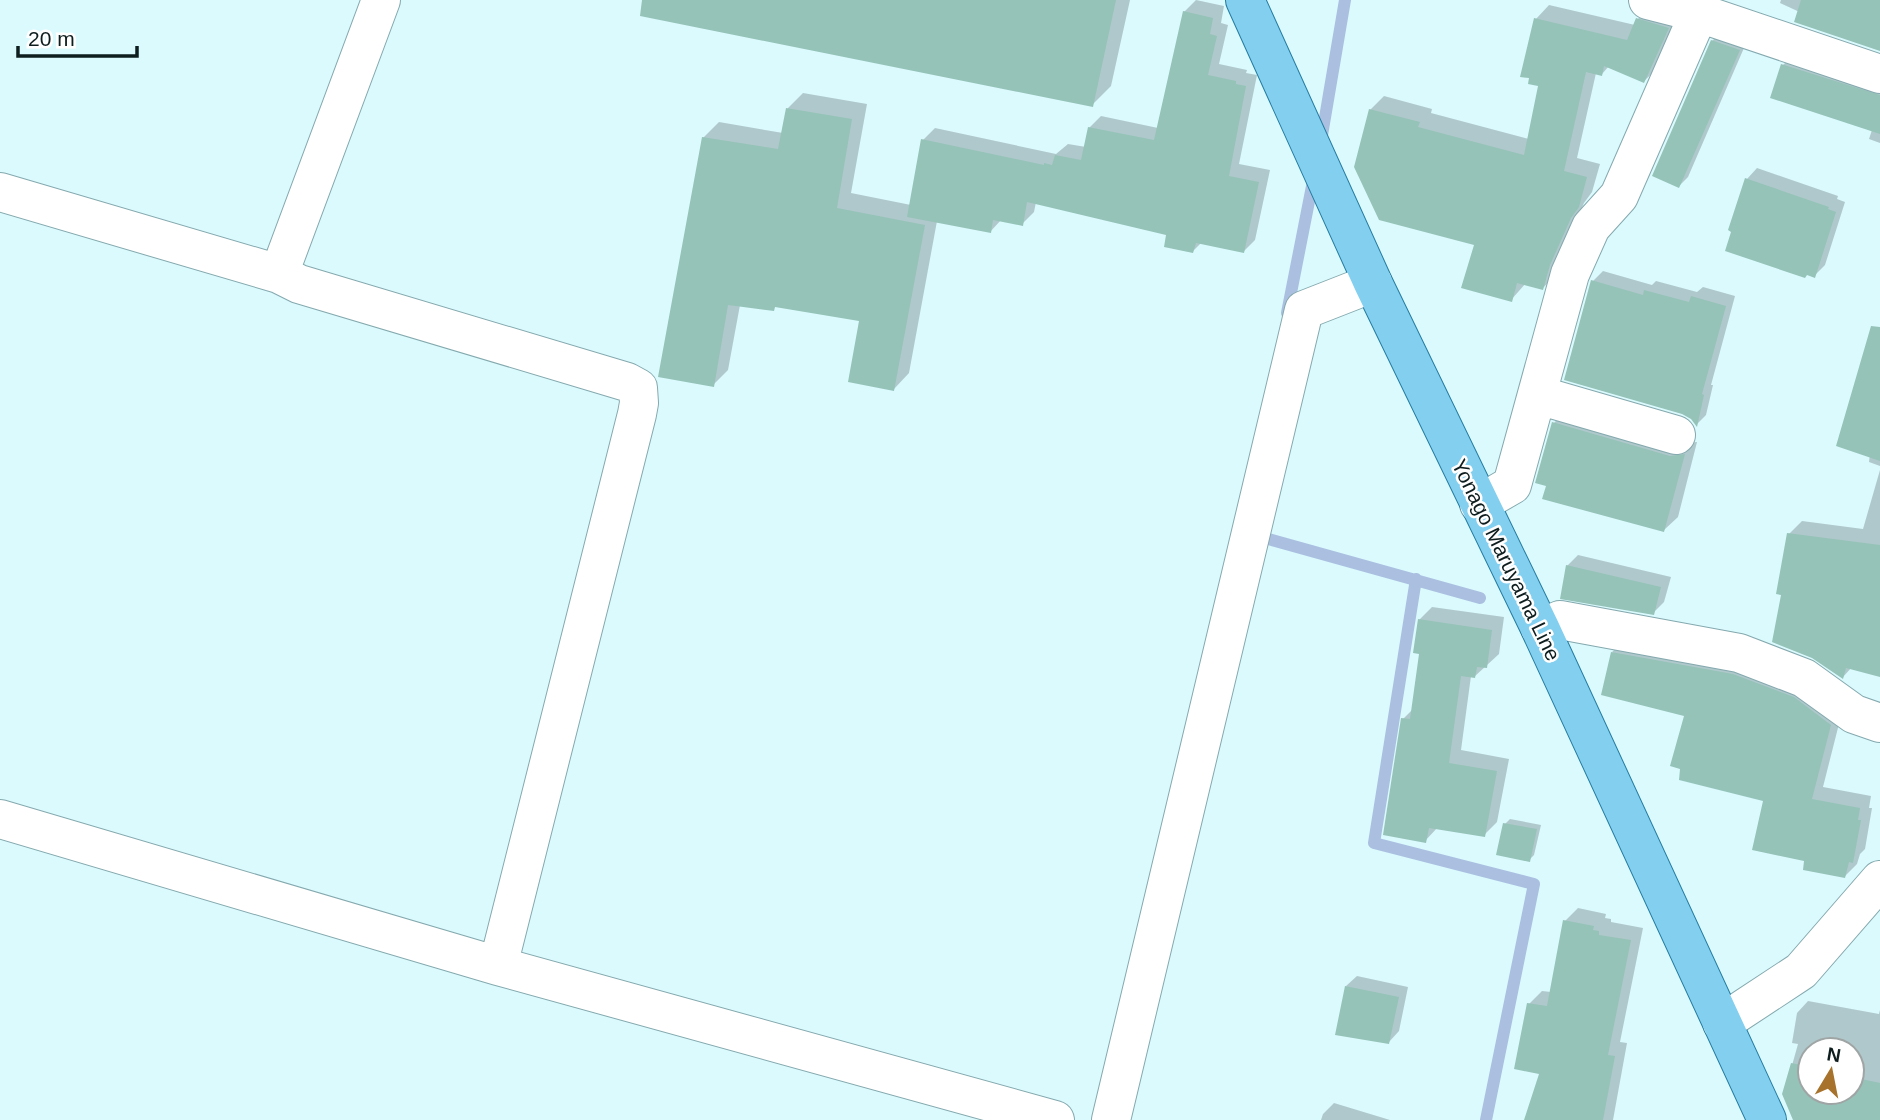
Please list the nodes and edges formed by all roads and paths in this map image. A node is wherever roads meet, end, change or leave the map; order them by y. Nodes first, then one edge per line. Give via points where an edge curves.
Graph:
1 (381, 0) edge
2 (1245, 0) edge
3 (1648, 0) edge
4 (1699, 13) junction
5 (1880, 74) edge
6 (0, 192) edge
7 (279, 274) junction
8 (1373, 283) junction
9 (1538, 395) junction
10 (1676, 435) dead end
11 (1479, 504) junction
12 (1540, 628) junction
13 (1880, 723) edge
14 (0, 819) edge
15 (1880, 880) edge
16 (498, 966) junction
17 (1722, 1023) junction
18 (1055, 1120) edge
19 (1111, 1120) edge
20 (1767, 1120) edge

1 - 7 street
2 - 8 main road, Yonago Maruyama Line
3 - 4 street
4 - 5 street
4 - 9 street via 1619,196 1591,227 1570,274
6 - 7 street
7 - 16 street via 638,388 637,414
8 - 11 main road, Yonago Maruyama Line
8 - 19 street via 1304,310
9 - 10 street
9 - 11 street via 1512,485
11 - 12 main road, Yonago Maruyama Line
12 - 13 street via 1560,620 1739,653 1804,678 1854,714
12 - 17 main road, Yonago Maruyama Line
14 - 16 street
15 - 17 street via 1801,971
16 - 18 street
17 - 20 main road, Yonago Maruyama Line

